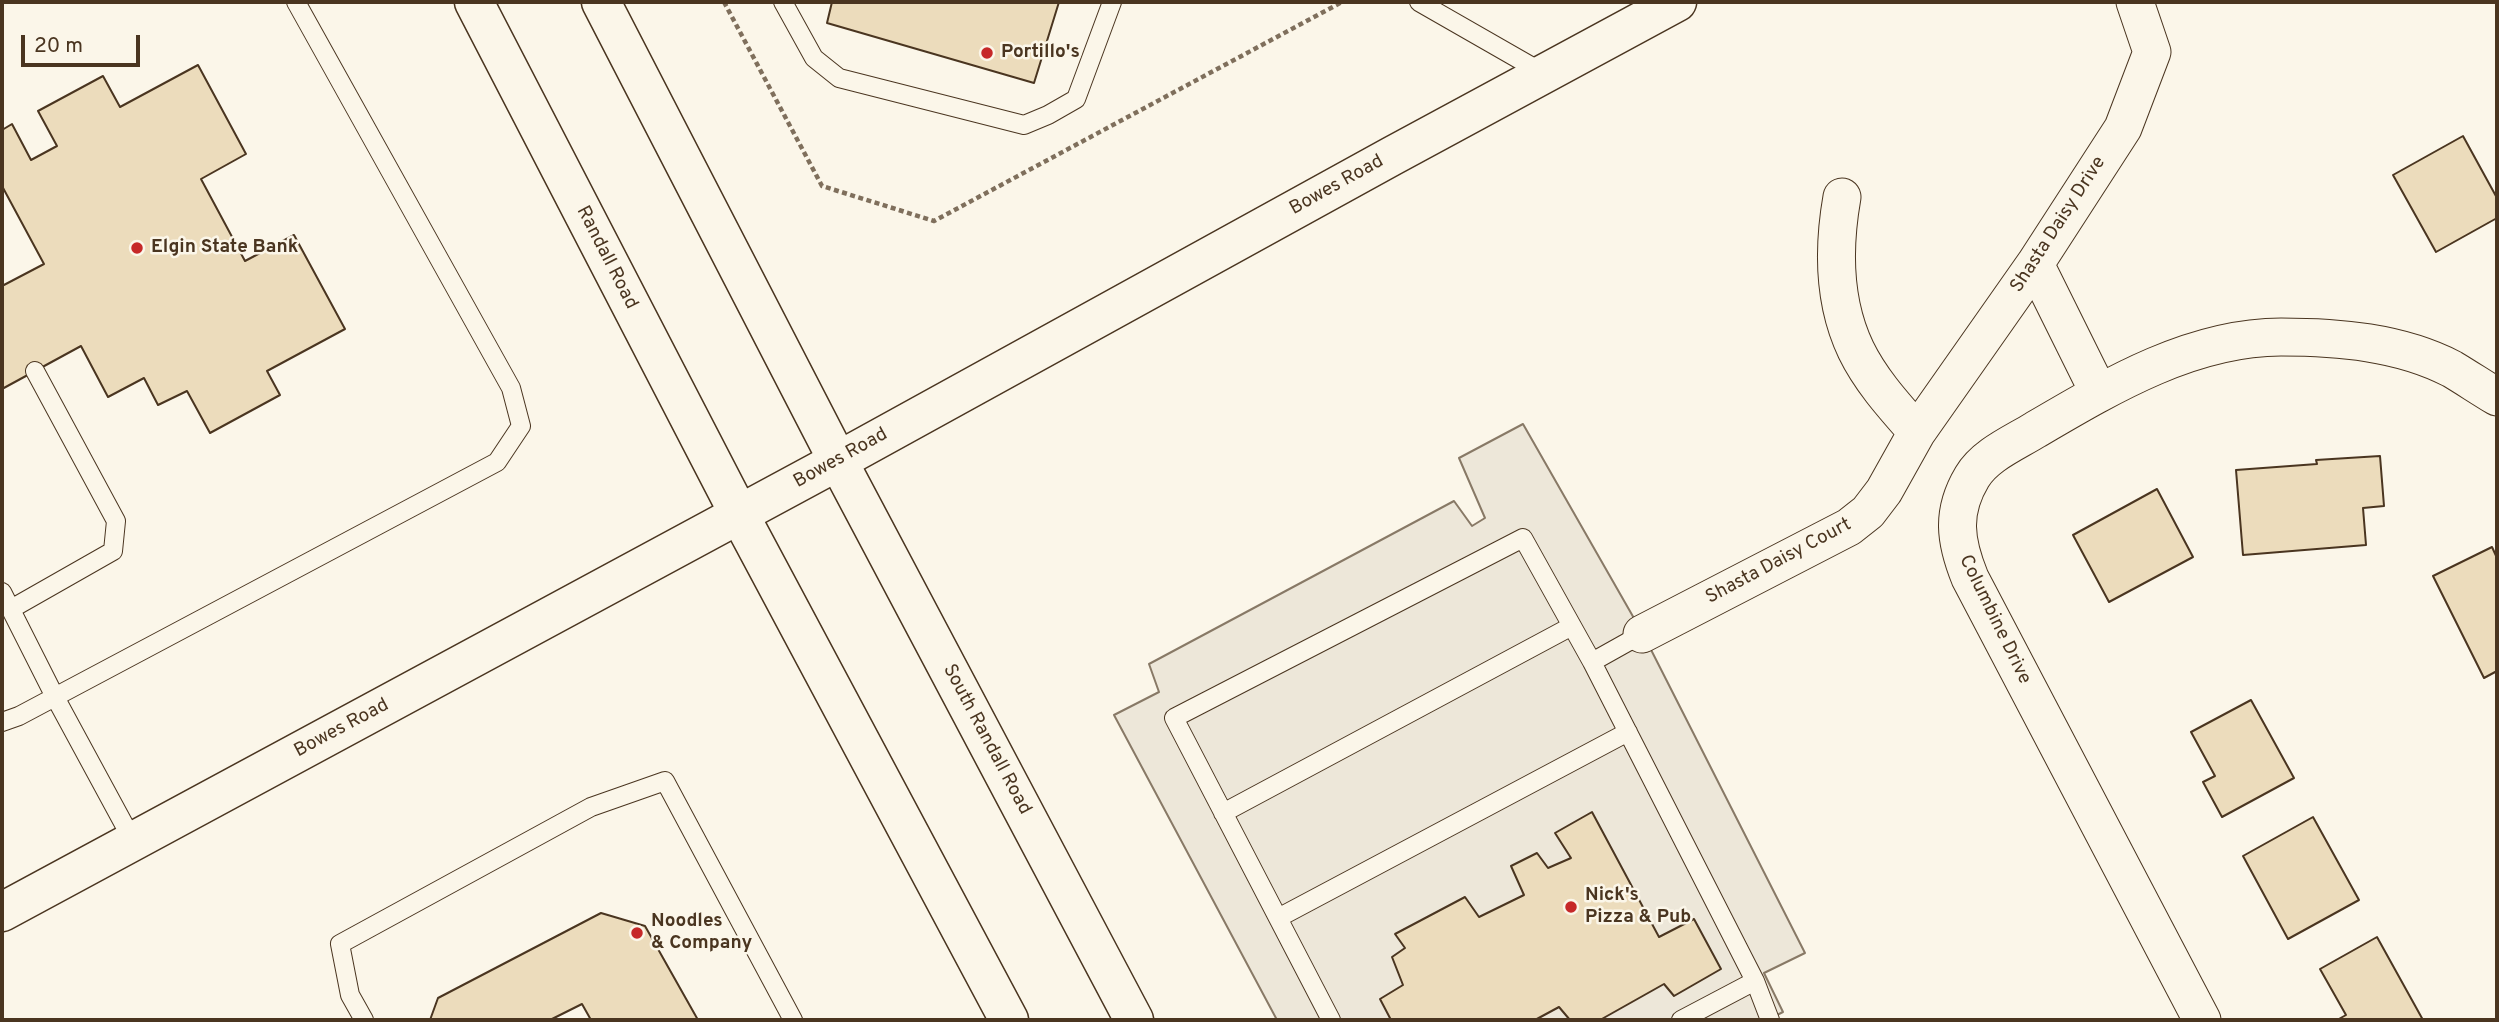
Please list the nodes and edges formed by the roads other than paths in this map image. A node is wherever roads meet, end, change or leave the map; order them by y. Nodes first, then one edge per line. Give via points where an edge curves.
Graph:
1 (296, 2) edge
2 (474, 2) edge
3 (601, 2) edge
4 (783, 2) edge
5 (1112, 2) edge
6 (1419, 2) edge
7 (1677, 2) edge
8 (2135, 2) edge
9 (1544, 74) junction
10 (1842, 197) dead end
11 (2035, 264) junction
12 (35, 371) dead end
13 (2099, 393) junction
14 (2497, 397) edge
15 (1917, 432) junction
16 (838, 461) junction
17 (739, 514) junction
18 (2, 592) edge
19 (11, 609) junction
20 (1572, 626) junction
21 (1643, 634) joint
22 (1592, 662) junction
23 (55, 697) junction
24 (2, 722) edge
25 (1628, 732) junction
26 (1223, 813) junction
27 (133, 841) junction
28 (2, 912) edge
29 (1278, 918) junction
30 (1755, 981) junction
31 (364, 1020) edge
32 (793, 1020) edge
33 (1009, 1020) edge
34 (1133, 1020) edge
35 (1331, 1020) edge
36 (1681, 1020) edge
37 (1770, 1020) edge
38 (2202, 1020) edge

1 - 23 lane via 511,388 521,426 497,462
2 - 17 main road, Randall Road
3 - 16 main road
4 - 5 lane via 814,58 839,78 1024,125 1076,99
6 - 9 lane
7 - 9 main road, Bowes Road
8 - 11 street, Shasta Daisy Drive via 2152,52 2123,128
9 - 16 main road, Bowes Road
10 - 15 street via 1835,237 1839,299 1856,350
11 - 13 street
11 - 15 street, Shasta Daisy Drive
12 - 19 lane via 117,521 113,551
13 - 14 street, Columbine Drive via 2162,364 2231,341 2278,337 2344,339 2402,350 2450,368
13 - 38 street, Columbine Drive via 1995,454 1973,474 1960,500 1957,540 1970,578
15 - 21 street, Shasta Daisy Court via 1884,491 1849,527
16 - 17 main road, Bowes Road
16 - 34 main road, South Randall Road
17 - 27 main road, Bowes Road
17 - 33 main road
18 - 19 lane
19 - 23 lane
20 - 22 lane
20 - 26 lane
20 - 26 lane via 1524,538 1174,718
21 - 22 lane
22 - 25 lane
23 - 24 lane
23 - 27 lane
25 - 29 lane
25 - 30 lane
26 - 29 lane
27 - 28 main road, Bowes Road
29 - 35 lane
30 - 36 lane
30 - 37 lane
31 - 32 lane via 350,995 340,944 591,807 665,781

